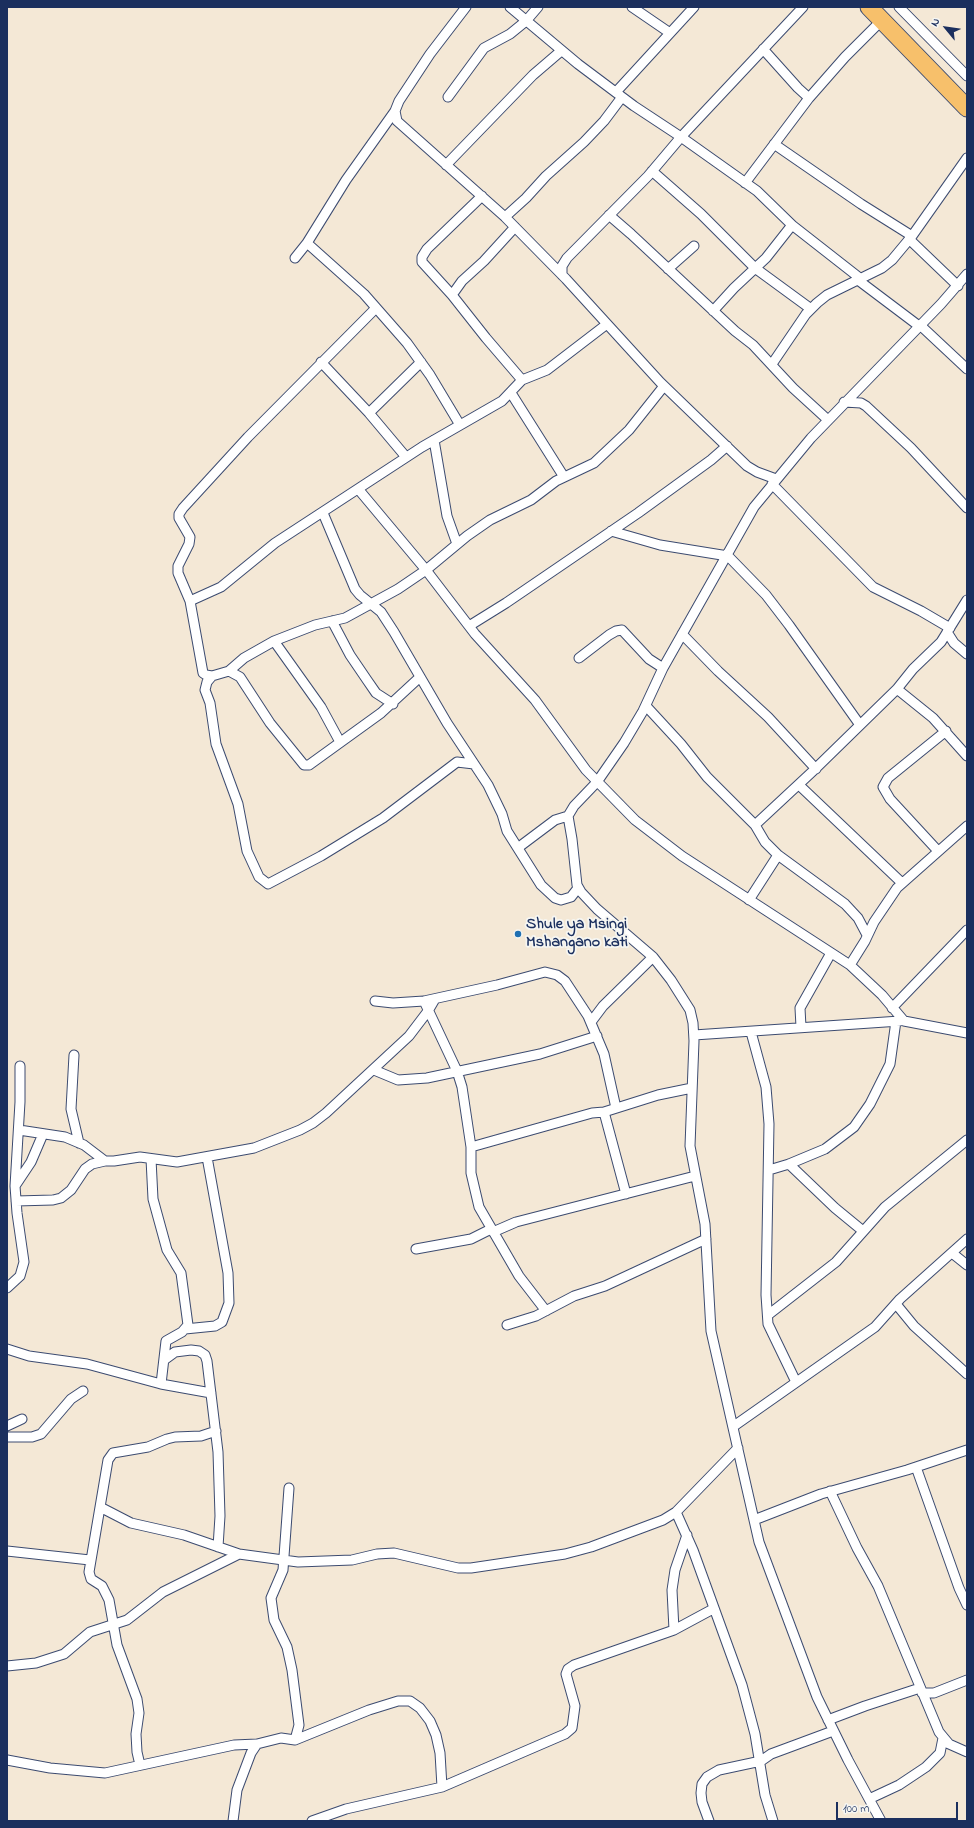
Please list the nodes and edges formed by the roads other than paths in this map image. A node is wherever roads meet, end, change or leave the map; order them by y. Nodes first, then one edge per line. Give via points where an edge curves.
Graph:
1 (466, 7) edge
2 (510, 7) edge
3 (538, 7) edge
4 (632, 7) edge
5 (694, 7) edge
6 (803, 7) edge
7 (869, 7) edge
8 (899, 7) edge
9 (909, 11) edge
10 (882, 20) junction
11 (526, 21) junction
12 (670, 33) junction
13 (763, 49) junction
14 (561, 51) junction
15 (967, 76) edge
16 (619, 94) junction
17 (448, 97) dead end
18 (809, 98) junction
19 (967, 108) edge
20 (396, 111) junction
21 (681, 137) junction
22 (774, 144) junction
23 (967, 158) edge
24 (446, 165) junction
25 (652, 171) junction
26 (744, 183) junction
27 (482, 196) junction
28 (609, 215) junction
29 (506, 218) junction
30 (792, 225) junction
31 (515, 227) junction
32 (910, 237) junction
33 (307, 243) junction
34 (694, 246) dead end
35 (295, 258) dead end
36 (755, 268) junction
37 (668, 269) junction
38 (967, 274) edge
39 (562, 275) junction
40 (859, 280) junction
41 (958, 286) junction
42 (452, 295) junction
43 (376, 308) junction
44 (811, 309) junction
45 (713, 310) junction
46 (607, 324) junction
47 (919, 326) junction
48 (321, 362) junction
49 (421, 362) junction
50 (772, 364) junction
51 (967, 369) edge
52 (522, 380) junction
53 (664, 386) junction
54 (860, 386) junction
55 (511, 393) junction
56 (844, 402) junction
57 (866, 406) junction
58 (369, 412) junction
59 (828, 420) junction
60 (460, 426) junction
61 (434, 440) junction
62 (726, 446) junction
63 (406, 457) junction
64 (564, 477) junction
65 (774, 481) junction
66 (358, 490) junction
67 (967, 508) edge
68 (323, 513) junction
69 (611, 531) junction
70 (458, 544) junction
71 (728, 556) junction
72 (426, 570) junction
73 (190, 600) junction
74 (967, 600) edge
75 (371, 603) junction
76 (332, 621) junction
77 (469, 626) junction
78 (948, 630) junction
79 (682, 634) junction
80 (274, 641) junction
81 (967, 654) edge
82 (579, 658) dead end
83 (663, 668) junction
84 (230, 671) junction
85 (212, 676) junction
86 (420, 677) junction
87 (897, 689) junction
88 (393, 704) junction
89 (646, 706) junction
90 (860, 725) junction
91 (946, 731) junction
92 (340, 742) junction
93 (967, 756) edge
94 (474, 764) junction
95 (816, 769) junction
96 (597, 782) junction
97 (798, 785) junction
98 (568, 816) junction
99 (755, 825) junction
100 (967, 826) edge
101 (519, 847) junction
102 (938, 851) junction
103 (778, 855) junction
104 (902, 883) junction
105 (578, 888) junction
106 (749, 900) junction
107 (967, 930) edge
108 (867, 935) junction
109 (831, 953) junction
110 (653, 957) junction
111 (850, 965) junction
112 (434, 999) junction
113 (375, 1001) dead end
114 (424, 1001) junction
115 (892, 1008) junction
116 (428, 1011) junction
117 (900, 1021) junction
118 (591, 1022) junction
119 (801, 1027) junction
120 (751, 1032) junction
121 (967, 1033) edge
122 (694, 1034) junction
123 (597, 1036) junction
124 (74, 1055) dead end
125 (20, 1066) dead end
126 (374, 1070) junction
127 (457, 1071) junction
128 (692, 1088) junction
129 (616, 1108) junction
130 (604, 1112) junction
131 (18, 1130) junction
132 (43, 1134) junction
133 (967, 1140) edge
134 (79, 1143) junction
135 (471, 1147) junction
136 (207, 1157) junction
137 (151, 1159) junction
138 (104, 1160) junction
139 (789, 1164) junction
140 (769, 1170) junction
141 (695, 1176) junction
142 (15, 1186) junction
143 (626, 1194) junction
144 (16, 1201) junction
145 (492, 1230) junction
146 (863, 1231) junction
147 (706, 1239) junction
148 (967, 1239) edge
149 (416, 1249) dead end
150 (952, 1254) junction
151 (967, 1264) edge
152 (7, 1288) edge
153 (896, 1304) junction
154 (546, 1311) junction
155 (768, 1315) junction
156 (507, 1325) dead end
157 (186, 1329) junction
158 (7, 1349) edge
159 (164, 1360) junction
160 (967, 1374) edge
161 (796, 1382) junction
162 (161, 1384) junction
163 (83, 1391) dead end
164 (211, 1393) junction
165 (22, 1419) dead end
166 (7, 1426) edge
167 (734, 1426) junction
168 (216, 1431) junction
169 (7, 1437) edge
170 (738, 1448) junction
171 (967, 1450) edge
172 (916, 1467) junction
173 (289, 1488) dead end
174 (830, 1492) junction
175 (100, 1507) junction
176 (676, 1512) junction
177 (754, 1520) junction
178 (687, 1535) junction
179 (218, 1547) junction
180 (7, 1552) edge
181 (239, 1554) junction
182 (90, 1560) junction
183 (284, 1560) junction
184 (967, 1605) edge
185 (713, 1609) junction
186 (113, 1624) junction
187 (674, 1630) junction
188 (7, 1666) edge
189 (967, 1680) edge
190 (921, 1690) junction
191 (828, 1720) junction
192 (834, 1731) junction
193 (943, 1738) junction
194 (295, 1740) junction
195 (257, 1744) junction
196 (967, 1752) edge
197 (7, 1760) edge
198 (761, 1761) junction
199 (140, 1765) junction
200 (442, 1787) junction
201 (869, 1799) junction
202 (233, 1821) edge
203 (312, 1821) edge
204 (708, 1821) edge
205 (773, 1821) edge
206 (881, 1821) edge

1 - 20 street via 430,54
2 - 11 street
3 - 11 street
4 - 12 street
5 - 12 street
6 - 13 street
7 - 10 highway
8 - 9 street
9 - 15 street
10 - 18 street via 845,56
10 - 19 highway
11 - 14 street
11 - 17 street via 510,34 484,48
12 - 16 street
13 - 18 street
13 - 21 street
14 - 16 street
14 - 24 street via 533,75
16 - 21 street
16 - 29 street via 604,121
18 - 22 street
20 - 24 street via 401,126
20 - 33 street via 346,180
21 - 25 street
21 - 26 street
22 - 26 street
22 - 32 street
23 - 32 street
24 - 27 street
25 - 28 street
25 - 36 street
26 - 30 street via 770,202
27 - 29 street
27 - 42 street via 427,249 422,257 422,262
28 - 37 street
28 - 39 street via 564,263
29 - 31 street
30 - 36 street
30 - 40 street
31 - 39 street
31 - 42 street via 488,258 462,281
32 - 40 street via 892,260
32 - 41 street
33 - 35 street
33 - 43 street
34 - 37 street
36 - 44 street
36 - 45 street
37 - 45 street
38 - 41 street
39 - 46 street
40 - 44 street via 827,295
40 - 47 street
41 - 47 street
42 - 52 street
43 - 48 street
43 - 49 street
44 - 50 street
45 - 50 street
46 - 52 street via 547,370
46 - 53 street
47 - 51 street
47 - 54 street
48 - 58 street
48 - 73 street via 248,437 179,514 190,537 178,566 178,573
49 - 58 street
49 - 60 street
50 - 59 street via 793,388
52 - 55 street
53 - 62 street
53 - 64 street via 629,430 594,463
54 - 56 street
54 - 57 street
55 - 60 street via 483,414
55 - 64 street
56 - 57 street via 861,403
56 - 59 street
57 - 67 street via 902,439
58 - 63 street
59 - 65 street
60 - 61 street
61 - 63 street
61 - 70 street via 447,516
62 - 65 street via 747,466
62 - 69 street
63 - 66 street
64 - 70 street via 531,500 490,520
65 - 71 street via 754,507
65 - 78 street via 873,587 921,611
66 - 68 street
66 - 72 street
68 - 73 street via 268,548 221,587
68 - 75 street via 354,589
69 - 71 street via 660,545
69 - 77 street
70 - 72 street
71 - 79 street
71 - 90 street via 771,601
72 - 75 street
72 - 77 street
73 - 85 street via 201,669 204,674
74 - 78 street
75 - 76 street via 345,618
75 - 86 street via 381,612
76 - 80 street via 293,632
76 - 88 street via 350,655 376,693
77 - 96 street via 535,700 569,749
78 - 81 street via 954,643
78 - 87 street via 941,642
79 - 83 street
79 - 95 street via 768,717
80 - 84 street via 244,658
80 - 92 street via 321,707
82 - 83 street via 608,635 622,630 649,659
83 - 89 street
84 - 85 street
84 - 92 street via 240,678 300,762 309,765
85 - 94 street via 205,690 216,744 238,804 247,851 259,877 268,884 321,856 383,818 457,762
86 - 88 street
86 - 94 street
87 - 90 street
87 - 91 street
88 - 92 street
89 - 96 street
89 - 99 street via 707,777
90 - 95 street
91 - 93 street
91 - 102 street via 888,778 882,787
94 - 101 street via 488,785 508,831
95 - 97 street
96 - 98 street
96 - 106 street via 635,820 682,856
97 - 99 street
97 - 104 street
98 - 101 street via 556,820
98 - 105 street
99 - 103 street via 765,842
100 - 102 street
101 - 105 street via 540,885 555,898 566,900
102 - 104 street
103 - 106 street
103 - 108 street via 845,904 858,918
104 - 108 street via 887,901
105 - 110 street via 593,905
106 - 109 street
107 - 115 street
108 - 111 street
109 - 111 street
109 - 119 street via 800,1008
110 - 118 street via 603,1006
110 - 122 street via 690,1010
111 - 115 street
112 - 114 street
112 - 116 street
112 - 118 street via 545,972 557,975 565,981
113 - 114 street via 393,1004
114 - 116 street
115 - 117 street
116 - 126 street via 409,1036
116 - 127 street
117 - 119 street
117 - 121 street
117 - 139 street via 890,1064 862,1117 836,1142
118 - 123 street
119 - 120 street
120 - 122 street
120 - 140 street via 766,1087
122 - 128 street
123 - 127 street via 540,1054
123 - 129 street via 604,1054
124 - 134 street via 71,1110
125 - 131 street
126 - 127 street via 407,1081
126 - 136 street via 313,1123 254,1148
127 - 135 street via 462,1087
128 - 129 street
128 - 141 street via 690,1146
129 - 130 street
130 - 135 street via 592,1113
130 - 143 street
131 - 132 street
131 - 142 street
132 - 134 street via 65,1137
132 - 142 street via 31,1162
133 - 146 street via 885,1208
134 - 138 street
135 - 145 street via 474,1191 479,1207
136 - 137 street via 177,1162
136 - 157 street via 228,1273 229,1303 222,1322 215,1326
137 - 138 street via 140,1157
137 - 157 street via 153,1199 167,1250 181,1272 188,1325
138 - 144 street via 85,1169 71,1190 62,1198
139 - 140 street
139 - 146 street
140 - 155 street via 766,1288
141 - 143 street
141 - 147 street
142 - 144 street
143 - 145 street
144 - 152 street via 24,1262 20,1276
145 - 149 street via 471,1238
145 - 154 street via 519,1276
146 - 155 street via 836,1262
147 - 154 street via 605,1286 574,1296
147 - 167 street via 711,1331
148 - 150 street
150 - 151 street
150 - 153 street via 913,1286
153 - 160 street via 914,1326
153 - 161 street via 875,1327
154 - 156 street
155 - 161 street via 768,1324
157 - 159 street via 168,1339
158 - 162 street via 29,1356 87,1364
159 - 162 street
159 - 164 street via 182,1350 199,1351 205,1355
161 - 167 street
162 - 164 street
163 - 169 street via 71,1399 41,1434
164 - 168 street
165 - 166 street
167 - 170 street
168 - 175 street via 201,1436 175,1437 148,1447 110,1455
168 - 179 street via 220,1516
170 - 176 street
170 - 177 street
171 - 172 street
172 - 174 street
172 - 184 street
173 - 183 street
174 - 177 street
174 - 190 street via 878,1586
175 - 179 street via 131,1523 184,1535
175 - 182 street
176 - 178 street
176 - 183 street via 663,1520 591,1547 542,1558 471,1568 458,1568 394,1553 352,1560
177 - 191 street via 772,1580
178 - 185 street via 711,1597
178 - 187 street via 675,1570 672,1590
179 - 181 street
180 - 182 street
181 - 183 street
181 - 186 street via 163,1592 126,1620
182 - 186 street via 91,1579 106,1591
183 - 194 street via 283,1570 272,1593 271,1604 292,1670 299,1725
185 - 187 street
185 - 198 street via 742,1685
186 - 188 street via 90,1632 64,1654 36,1663
186 - 199 street via 117,1645 137,1699 139,1713 136,1734
187 - 200 street via 568,1669 566,1674 575,1706 572,1728 565,1734
189 - 190 street via 934,1693
190 - 191 street via 864,1706
190 - 193 street
191 - 192 street
192 - 198 street via 771,1754
192 - 201 street
193 - 196 street via 949,1744
193 - 201 street via 940,1753 926,1767 900,1785
194 - 195 street via 281,1738
194 - 200 street via 379,1707 398,1701 410,1701 420,1708 430,1721 436,1735
195 - 199 street via 234,1745
195 - 202 street via 237,1790
197 - 199 street via 50,1768 105,1773
198 - 204 street via 719,1770 707,1777 702,1784 701,1793
198 - 205 street via 765,1795
200 - 203 street via 346,1809
201 - 206 street

